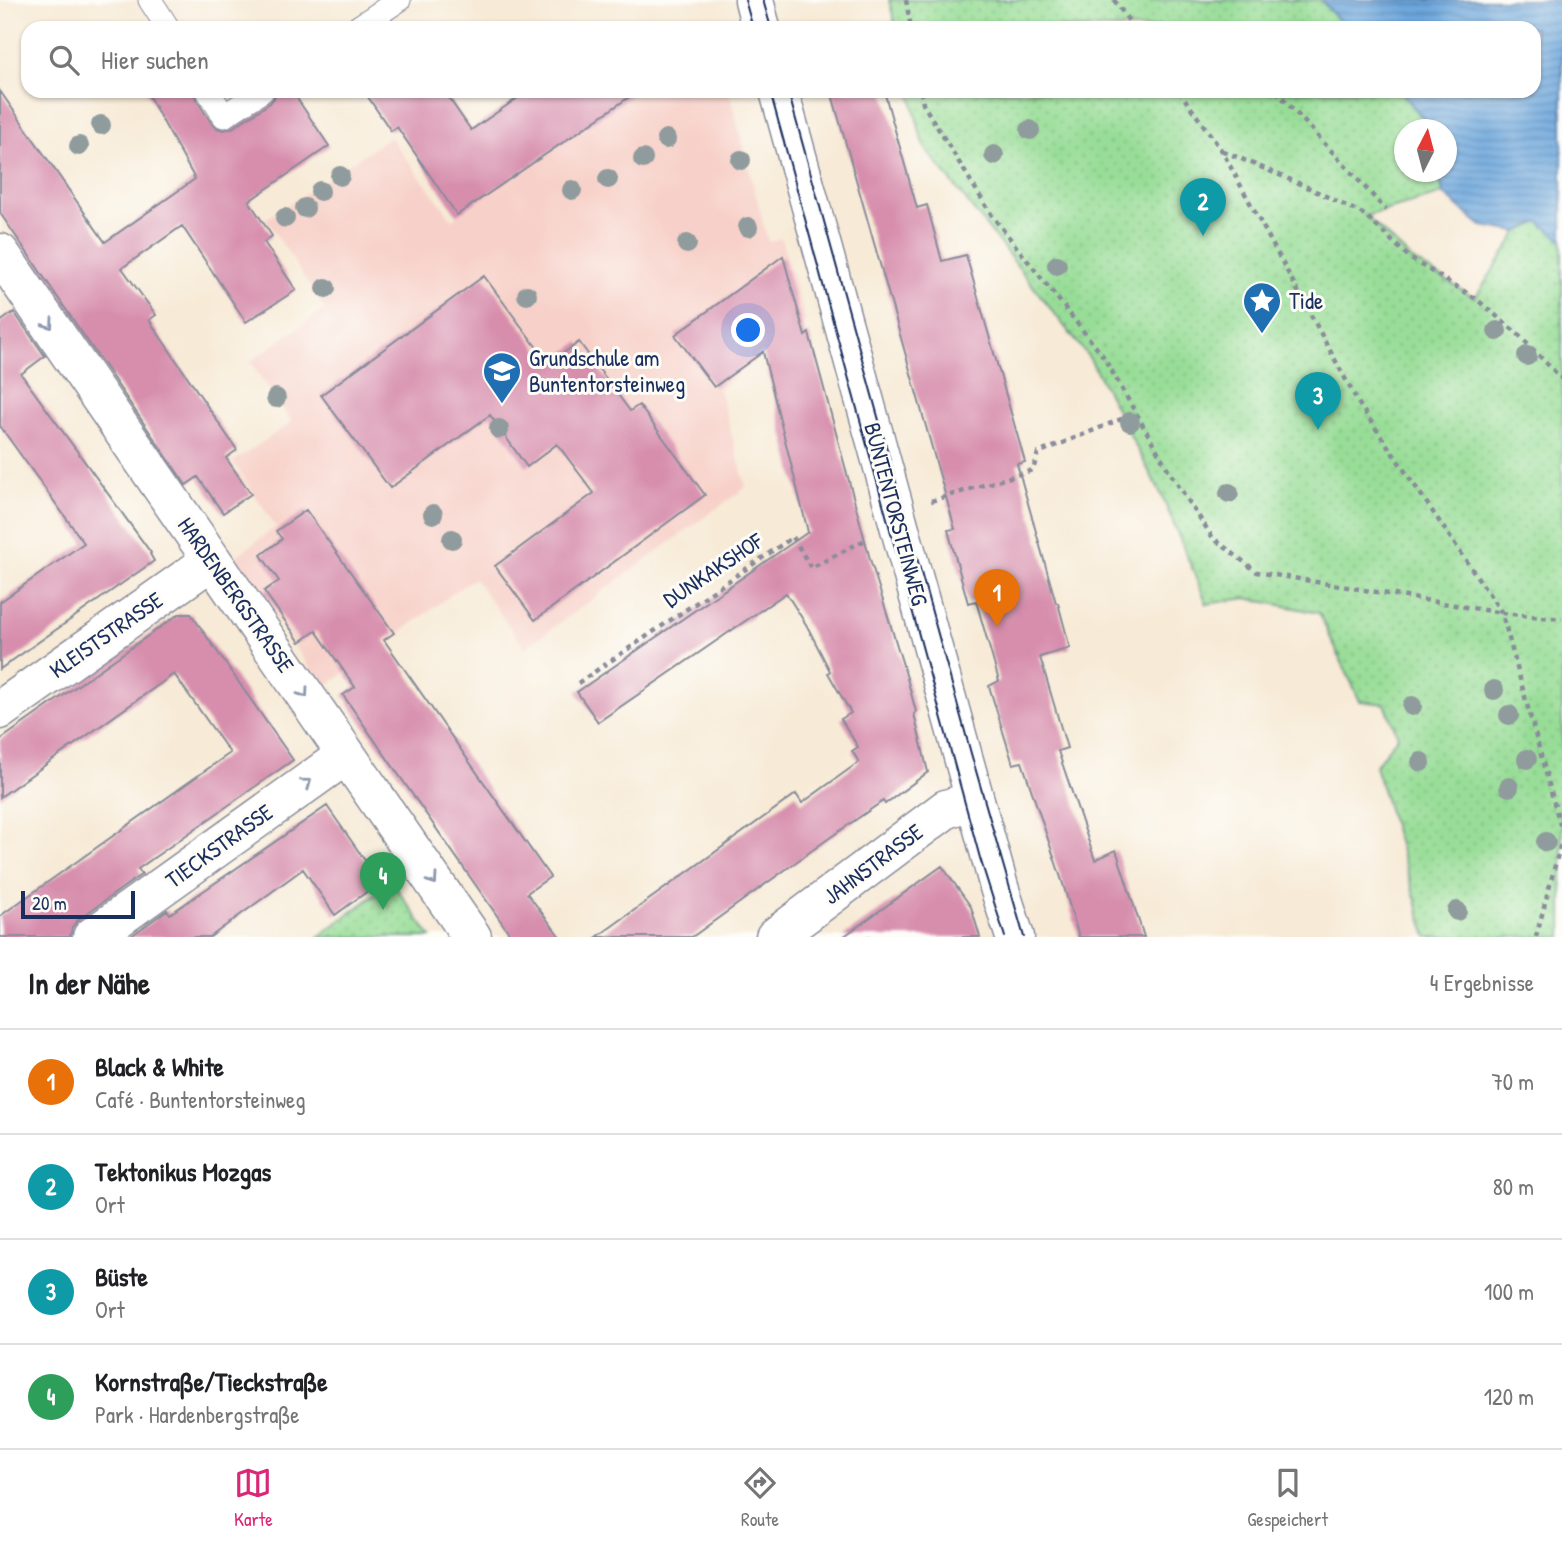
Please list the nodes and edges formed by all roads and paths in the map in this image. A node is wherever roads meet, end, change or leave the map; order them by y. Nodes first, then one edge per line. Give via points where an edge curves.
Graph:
1 (150, 0) edge
2 (399, 0) edge
3 (754, 0) edge
4 (906, 0) edge
5 (1114, 0) edge
6 (164, 21) edge
7 (368, 21) edge
8 (759, 21) edge
9 (910, 21) edge
10 (1129, 21) edge
11 (213, 98) edge
12 (252, 98) edge
13 (781, 98) edge
14 (922, 98) edge
15 (1184, 98) edge
16 (1282, 98) edge
17 (1222, 151) junction
18 (1386, 210) dead end
19 (3, 266) edge
20 (1562, 379) edge
21 (1136, 413) junction
22 (898, 520) junction
23 (212, 560) junction
24 (1502, 613) junction
25 (1562, 620) edge
26 (578, 683) dead end
27 (0, 710) edge
28 (346, 755) junction
29 (975, 800) junction
30 (1562, 832) edge
31 (1562, 839) edge
32 (92, 937) edge
33 (472, 937) edge
34 (775, 937) edge
35 (1015, 937) edge
36 (1536, 937) edge

1 - 6 lane
2 - 7 lane
3 - 8 street
4 - 9 path
5 - 10 path
11 - 12 lane via 225,116
13 - 22 street, BUNTENTORSTEINWEG
14 - 21 path via 993,217 1103,356
15 - 17 path
16 - 18 path
17 - 20 path via 1366,215 1411,258 1475,298
17 - 24 path via 1359,404
19 -> 23 street, HARDENBERGSTRASSE
21 - 22 path via 1038,453 1033,470
21 - 24 path via 1213,538 1257,572
22 - 26 path, DUNKAKSHOF via 811,568 793,537
22 - 29 street, BUNTENTORSTEINWEG
23 - 27 street, KLEISTSTRASSE
23 -> 28 street, HARDENBERGSTRASSE
24 - 25 path
24 - 30 path
32 -> 28 street, TIECKSTRASSE
28 -> 33 street, HARDENBERGSTRASSE
29 - 34 street, JAHNSTRASSE via 946,810
29 - 35 street, BUNTENTORSTEINWEG
31 - 36 path

